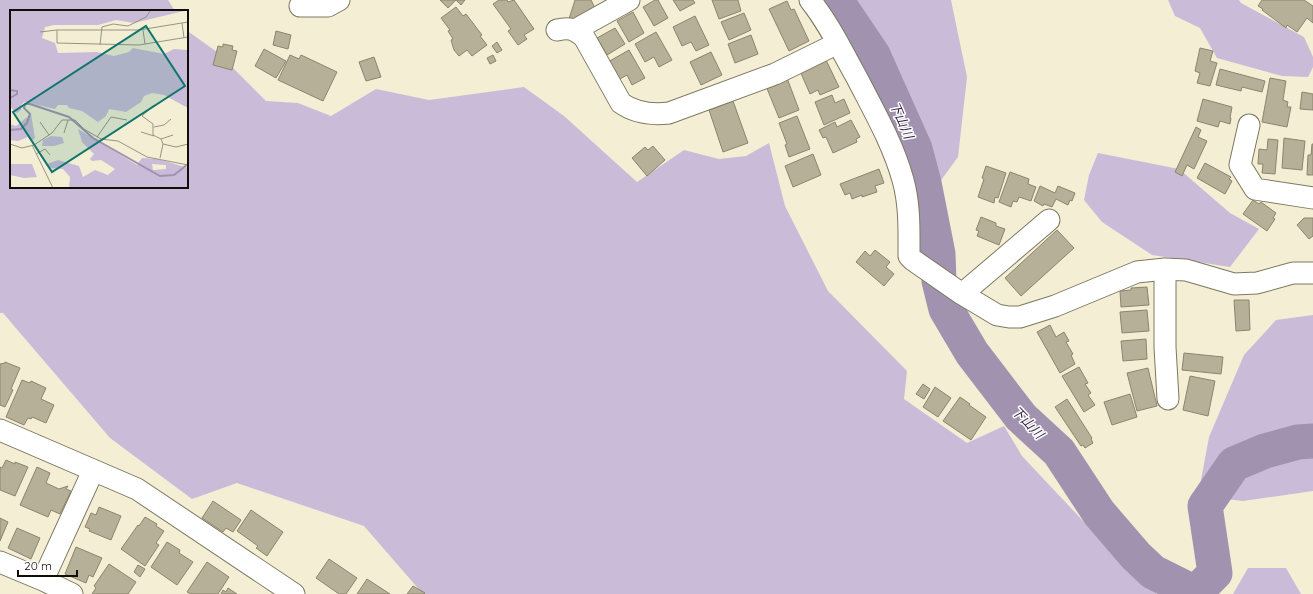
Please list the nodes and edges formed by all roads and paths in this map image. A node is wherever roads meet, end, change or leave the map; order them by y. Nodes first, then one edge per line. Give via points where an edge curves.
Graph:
1 (339, 0) edge
2 (629, 0) edge
3 (810, 0) edge
4 (300, 6) dead end
5 (838, 43) junction
6 (1249, 125) dead end
7 (1313, 198) edge
8 (1049, 220) dead end
9 (1165, 269) junction
10 (1313, 273) edge
11 (958, 291) junction
12 (1168, 399) dead end
13 (0, 430) edge
14 (93, 471) junction
15 (0, 562) edge
16 (43, 580) junction
17 (72, 594) edge
18 (294, 594) edge

1 - 4 street via 328,6
2 - 5 street via 566,30 584,37 621,103 630,109 655,114 669,113 775,74
3 - 5 street via 822,14
5 - 11 street via 895,154 909,212 909,256
6 - 7 street via 1240,165 1255,189
8 - 11 street
9 - 10 street via 1186,270 1234,284 1257,283 1293,273
9 - 11 street via 1137,272 1055,306 1020,317 997,315
9 - 12 street
13 - 14 street
14 - 16 street
14 - 18 street via 137,490
15 - 16 street
16 - 17 street

